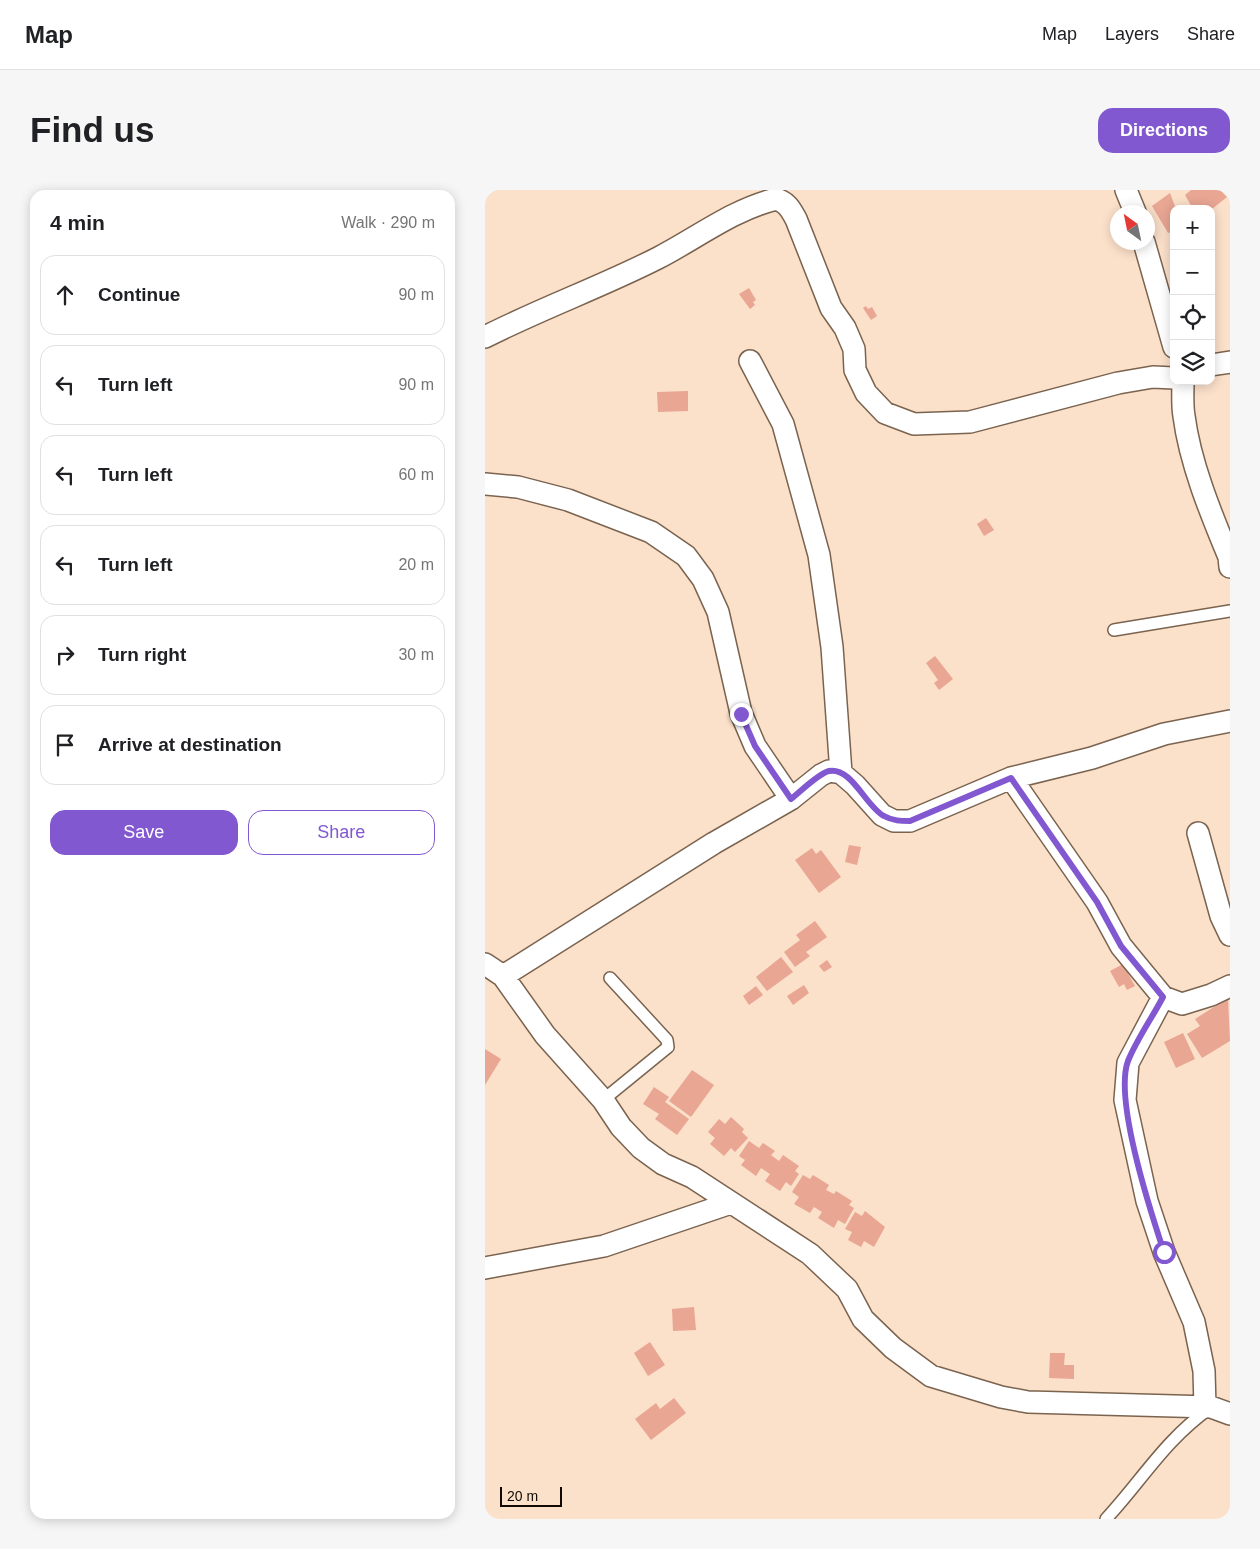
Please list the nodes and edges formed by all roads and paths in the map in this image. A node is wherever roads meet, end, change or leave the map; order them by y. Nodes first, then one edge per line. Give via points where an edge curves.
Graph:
1 (1126, 190) edge
2 (1132, 205) edge
3 (1146, 250) edge
4 (485, 337) edge
5 (1172, 340) edge
6 (750, 361) dead end
7 (1230, 362) edge
8 (1215, 364) edge
9 (1170, 378) edge
10 (1183, 385) edge
11 (485, 484) edge
12 (1230, 566) edge
13 (1230, 611) edge
14 (1114, 630) dead end
15 (1230, 721) edge
16 (841, 773) junction
17 (1011, 778) junction
18 (791, 799) junction
19 (1198, 833) dead end
20 (1230, 935) edge
21 (485, 964) edge
22 (503, 976) junction
23 (610, 978) dead end
24 (1230, 986) edge
25 (1163, 997) junction
26 (603, 1100) junction
27 (731, 1203) junction
28 (485, 1268) edge
29 (1215, 1410) edge
30 (1106, 1519) edge

1 - 2 street
3 - 5 street
4 - 9 street via 658,258 723,220 776,199 789,207 796,219 831,308 854,349 855,370 866,392 885,413 914,424 970,422 1118,382
6 - 16 street via 783,424 819,555 832,647
7 - 8 street
10 - 12 street via 1184,416 1195,463 1205,501
11 - 18 street via 517,487 568,500 651,532 686,556 703,579 717,612 741,714 755,746
13 - 14 lane
15 - 17 street via 1164,734 1092,758
16 - 17 street via 882,815 910,821
16 - 18 street via 829,771 821,775
17 - 25 street via 1097,902 1121,946
18 - 22 street
19 - 20 street via 1221,916
21 - 22 street
22 - 26 street via 545,1035
23 - 26 lane via 667,1040 668,1047
24 - 25 street via 1182,1004
25 - 29 street via 1128,1063 1125,1100 1147,1201 1164,1252 1194,1322
26 - 27 street via 621,1127 641,1148
27 - 28 street via 603,1246
27 - 29 street via 810,1254 847,1289 863,1319 893,1348 931,1376 1028,1402
29 - 30 lane via 1168,1443

